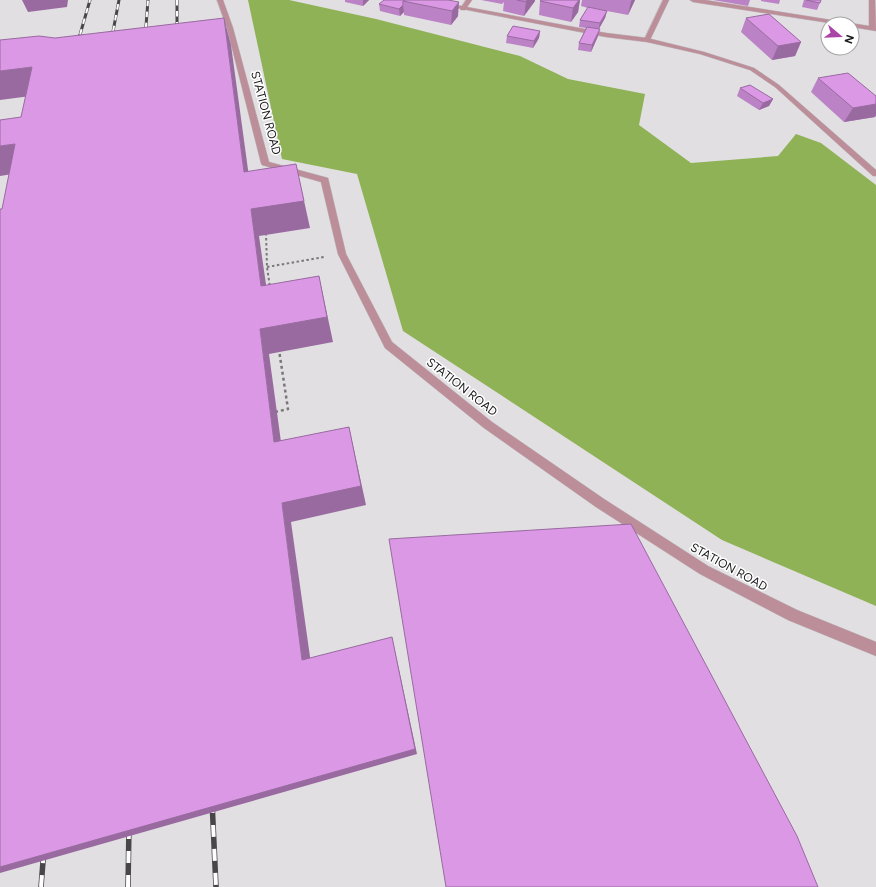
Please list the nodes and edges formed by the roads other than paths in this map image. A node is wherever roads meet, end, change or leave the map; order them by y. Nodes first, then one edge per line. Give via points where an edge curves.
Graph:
1 (220, 0) edge
2 (419, 0) edge
3 (470, 0) edge
4 (666, 0) edge
5 (693, 0) edge
6 (872, 0) edge
7 (706, 1) edge
8 (463, 9) junction
9 (820, 19) edge
10 (860, 26) edge
11 (874, 29) edge
12 (647, 40) junction
13 (876, 174) edge
14 (876, 649) edge

1 - 14 street, STATION ROAD via 230,28 265,163 326,180 342,254 388,345 488,424 600,503 704,570 793,615
2 - 8 street
3 - 8 street
4 - 12 street
5 - 7 street
6 - 11 street
7 - 9 street
8 - 12 street
10 - 11 street
12 - 13 street via 702,53 752,69 778,86

